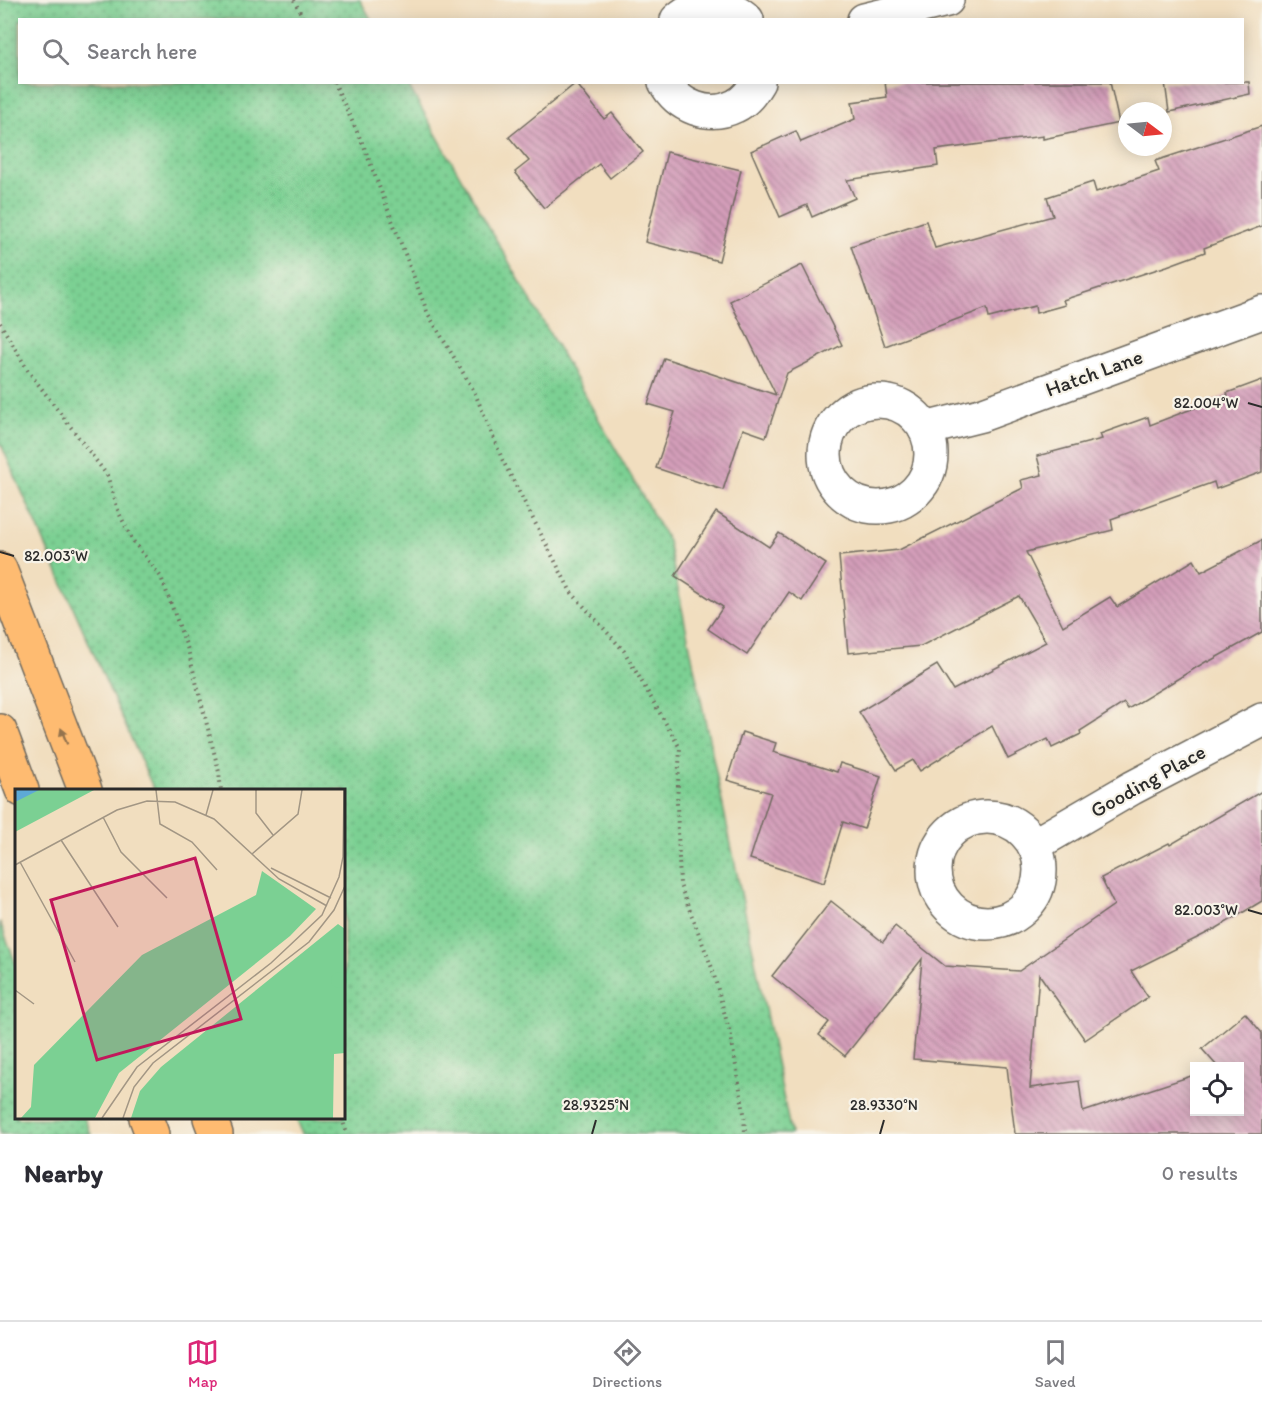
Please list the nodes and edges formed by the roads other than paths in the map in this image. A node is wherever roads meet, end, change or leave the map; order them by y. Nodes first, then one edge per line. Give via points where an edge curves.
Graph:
1 (944, 0) edge
2 (679, 18) edge
3 (744, 18) edge
4 (872, 18) edge
5 (666, 84) edge
6 (757, 84) edge
7 (1262, 312) edge
8 (925, 429) dead end
9 (0, 569) edge
10 (1262, 720) edge
11 (0, 731) edge
12 (22, 789) edge
13 (85, 789) edge
14 (1034, 845) dead end
15 (146, 1119) edge
16 (210, 1119) edge
17 (152, 1134) edge
18 (216, 1134) edge

1 - 4 street
2 - 3 street via 697,8 713,6 730,8
5 - 6 street via 683,103 700,110 718,111 735,106
7 - 8 street, Hatch Lane via 981,415
13 -> 9 main road
10 - 14 street, Gooding Place
11 - 12 main road
15 - 17 main road
16 - 18 main road

